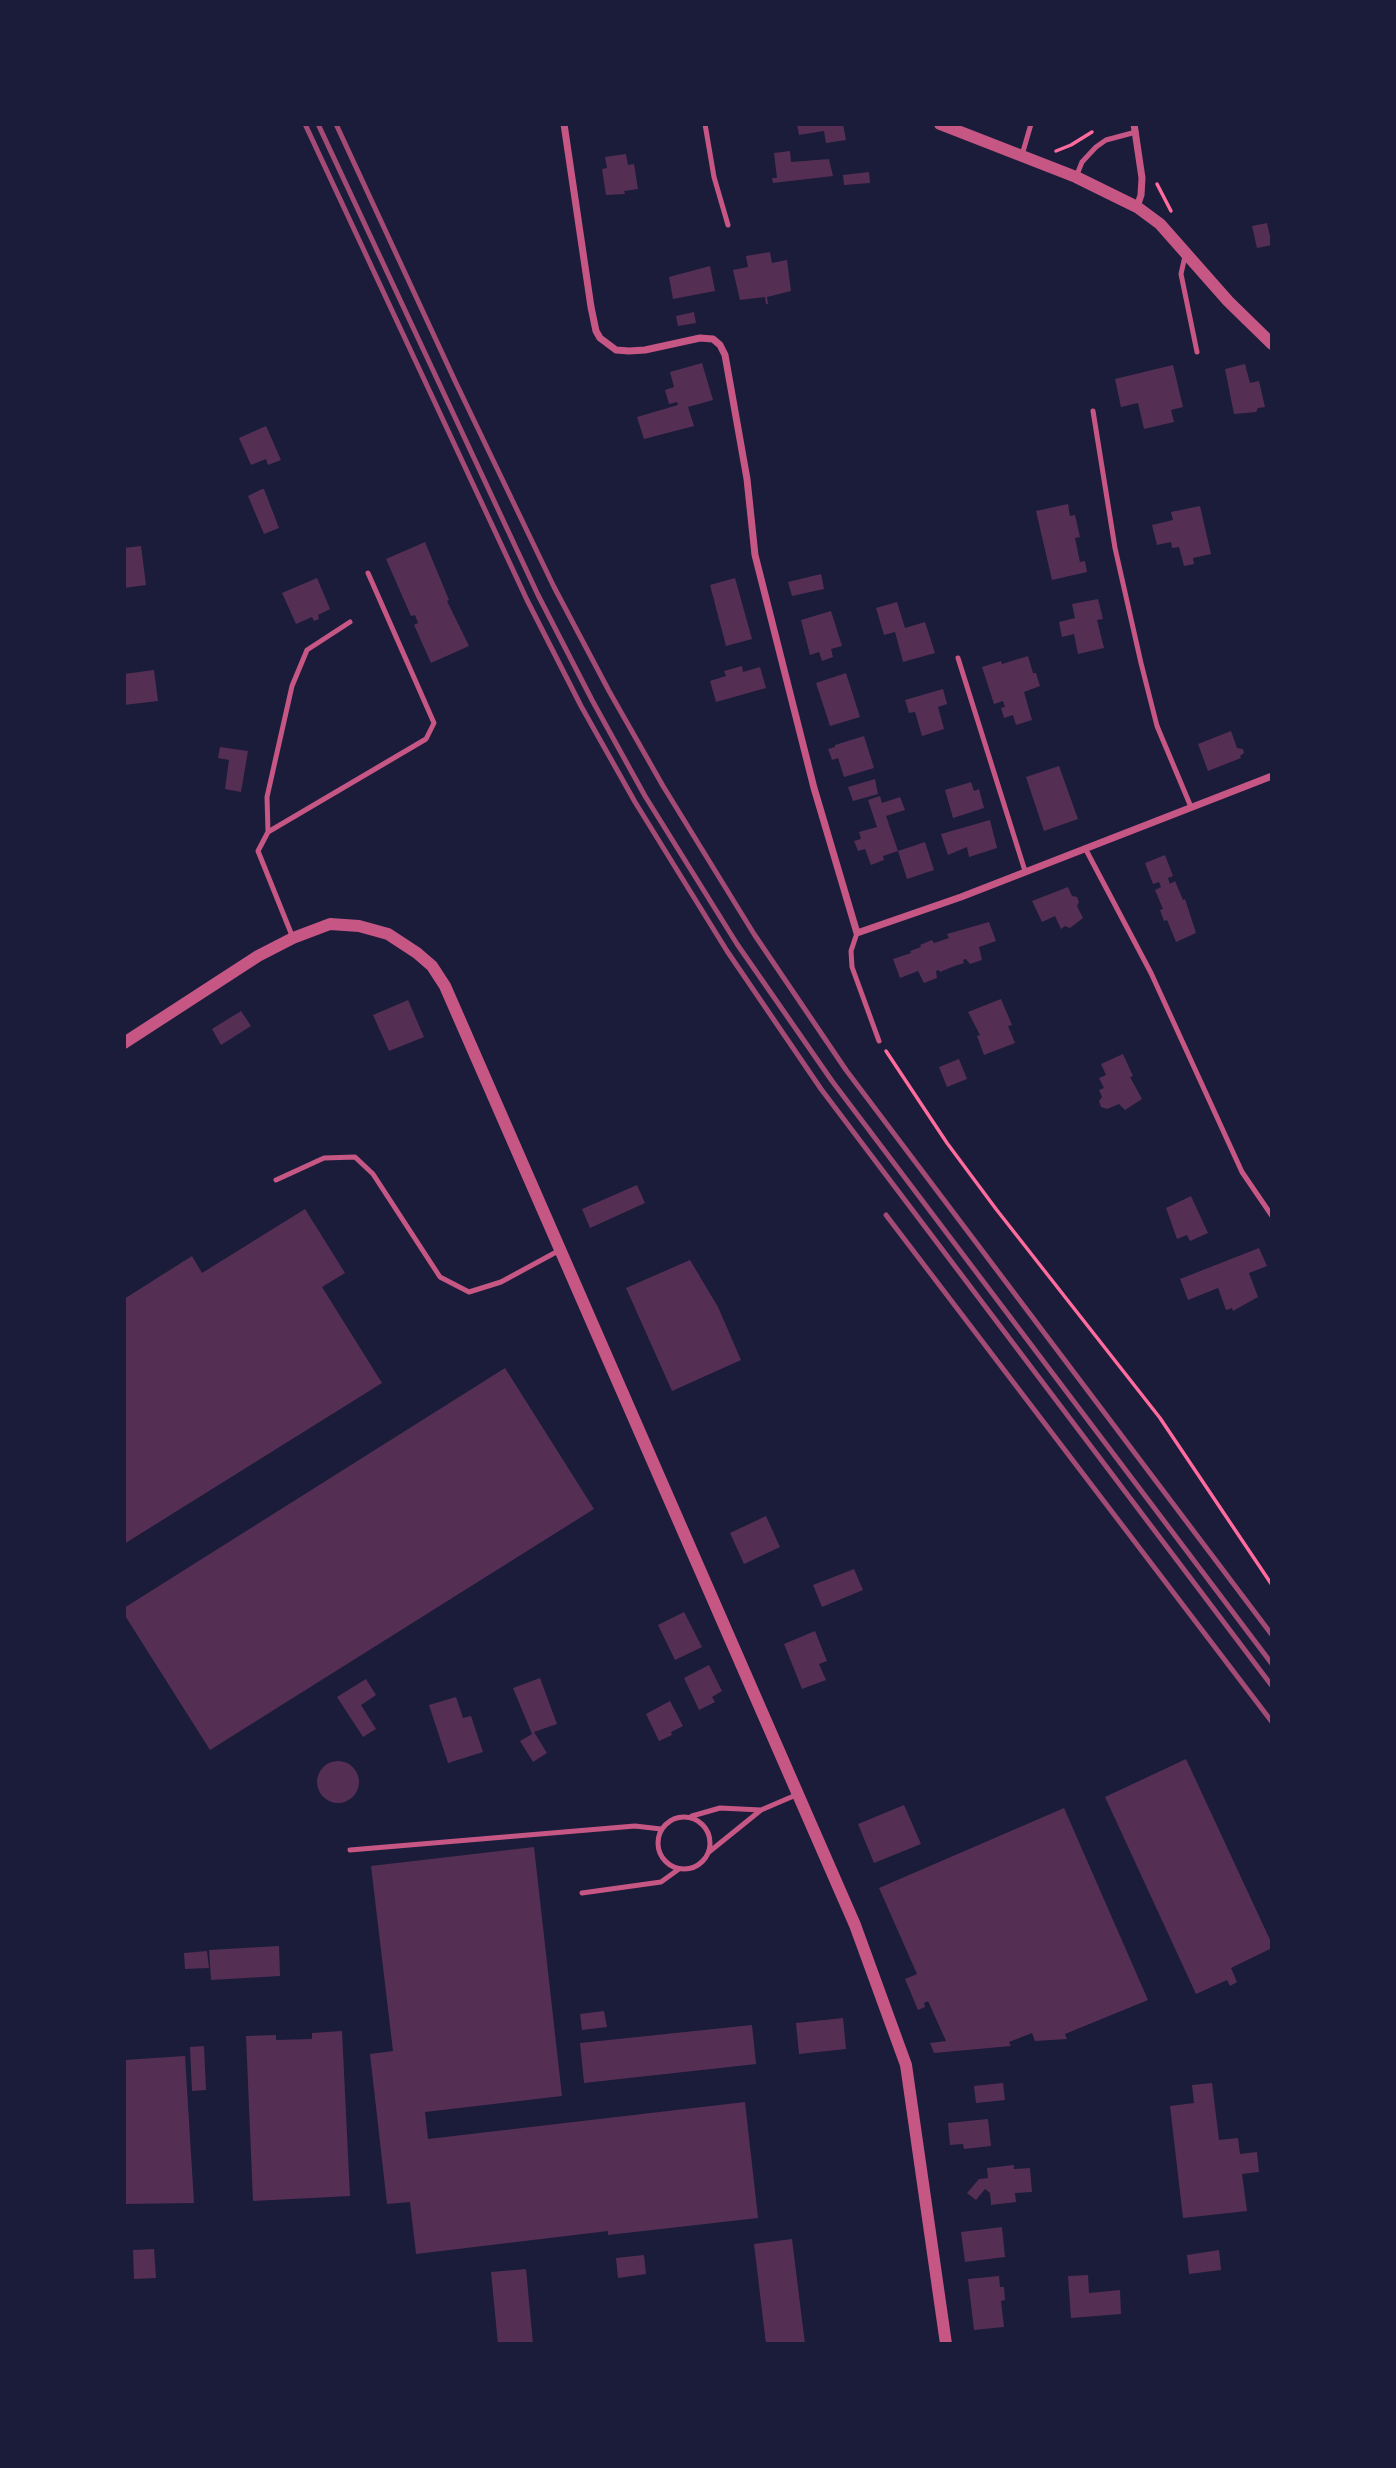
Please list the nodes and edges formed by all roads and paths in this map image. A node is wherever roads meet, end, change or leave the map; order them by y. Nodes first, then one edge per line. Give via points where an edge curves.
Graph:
1 (564, 124) edge
2 (705, 124) edge
3 (940, 124) edge
4 (1031, 124) edge
5 (1135, 128) edge
6 (1093, 131) dead end
7 (1071, 145) dead end
8 (1022, 155) junction
9 (1154, 174) dead end
10 (1076, 177) junction
11 (1137, 207) junction
12 (1171, 212) dead end
13 (728, 225) dead end
14 (1185, 251) junction
15 (1272, 344) edge
16 (1197, 352) dead end
17 (1093, 411) dead end
18 (368, 573) dead end
19 (350, 622) dead end
20 (958, 659) dead end
21 (1272, 776) edge
22 (1191, 807) junction
23 (268, 832) junction
24 (1086, 848) junction
25 (1025, 871) junction
26 (857, 933) junction
27 (293, 938) junction
28 (879, 1041) joint
29 (124, 1043) edge
30 (276, 1180) dead end
31 (1272, 1216) edge
32 (560, 1250) junction
33 (1272, 1585) edge
34 (797, 1794) junction
35 (761, 1811) junction
36 (690, 1817) junction
37 (661, 1829) junction
38 (350, 1850) dead end
39 (709, 1852) junction
40 (679, 1869) junction
41 (582, 1893) dead end
42 (946, 2344) edge

1 - 26 street via 596,331 604,344 616,350 645,350 713,339 725,355 755,555 814,788
2 - 13 lane
3 - 8 street
4 - 8 lane
5 - 10 lane via 1096,147
5 - 11 street via 1142,178
6 - 7 path
8 - 10 street
9 - 12 path
10 - 11 street
11 - 14 street
14 - 15 street
14 - 16 lane via 1181,274
17 - 22 lane via 1115,548 1141,663 1157,726
18 - 23 lane via 434,723 426,739
19 - 23 lane via 307,650 292,686 267,797
20 - 25 lane
21 - 22 street
22 - 24 street
23 - 27 lane via 258,851
24 - 25 street
24 - 31 lane via 1151,973 1242,1172
25 - 26 street
26 - 28 lane via 850,951 852,967
27 - 29 street
27 - 32 street via 330,924 359,926 388,934 432,967 445,986
28 - 33 path via 947,1143 1160,1418
30 - 32 lane via 324,1158 355,1157 373,1174 440,1277 469,1292 501,1282
32 - 34 street
34 - 35 lane
34 - 42 street via 855,1925 906,2064
35 - 36 lane via 720,1808
35 - 39 lane
36 - 37 lane via 674,1818
36 - 39 lane via 709,1834
37 - 38 lane via 635,1826
37 - 40 lane via 659,1852
39 - 40 lane via 697,1866
40 - 41 lane via 661,1882

